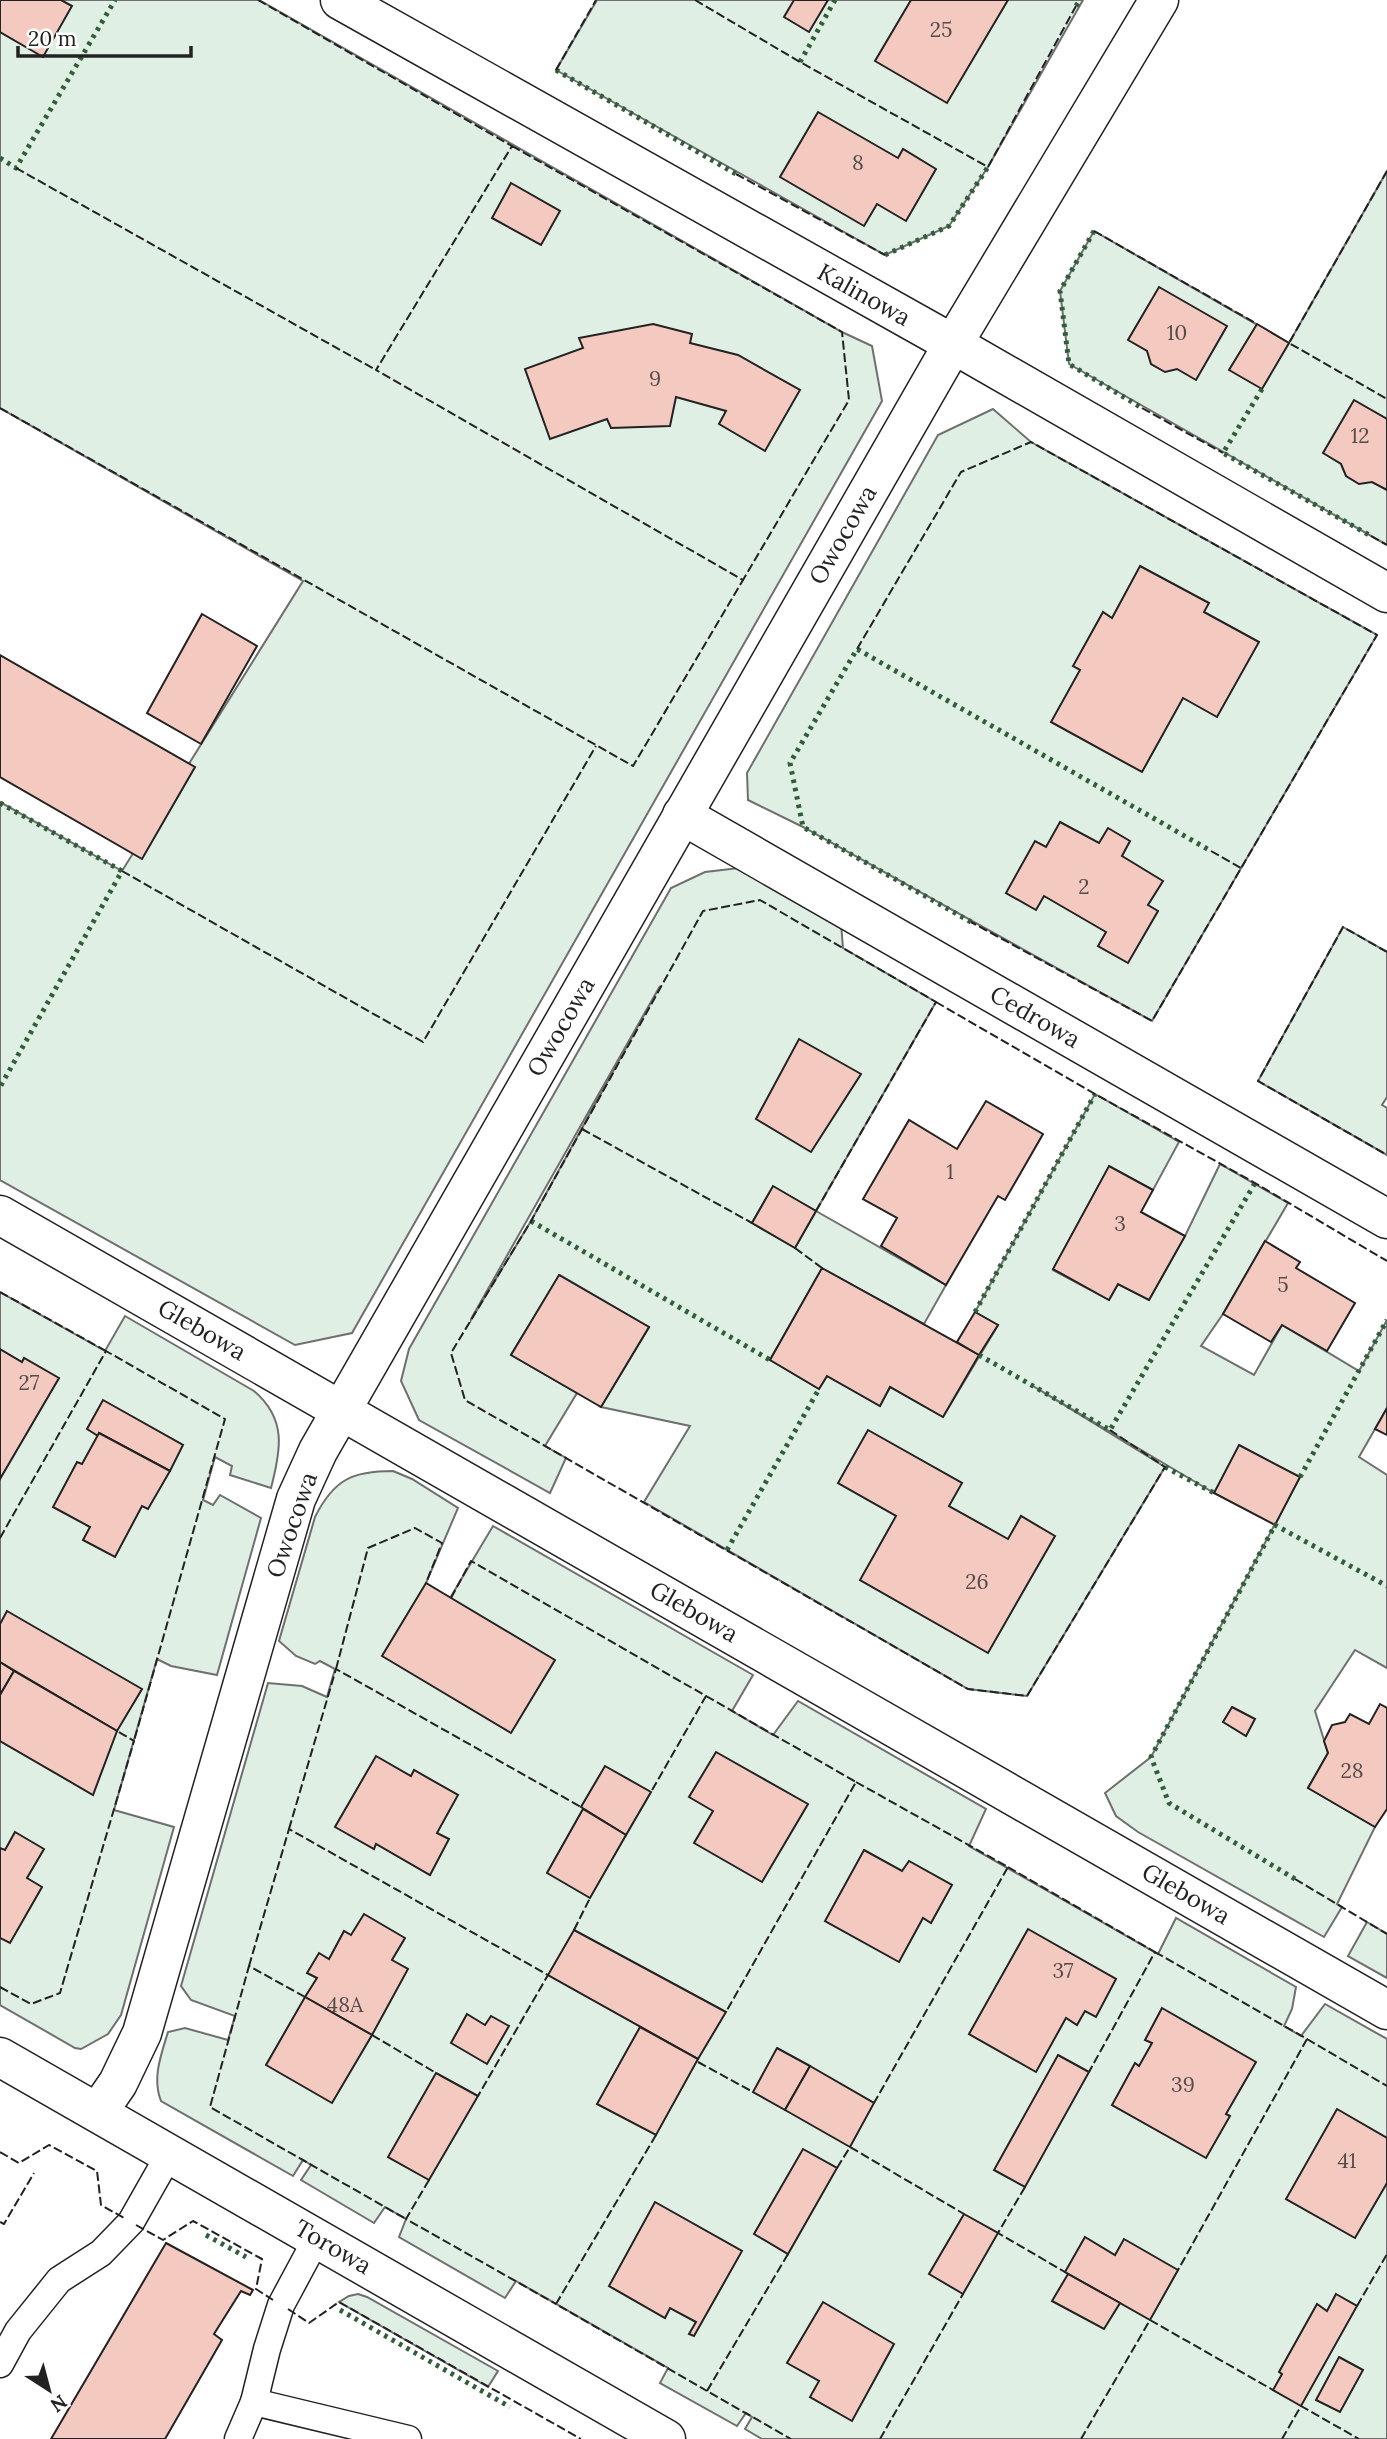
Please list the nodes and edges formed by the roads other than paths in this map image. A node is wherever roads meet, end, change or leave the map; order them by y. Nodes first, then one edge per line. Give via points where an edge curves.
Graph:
1 (340, 0) edge
2 (1159, 0) edge
3 (953, 344) junction
4 (1387, 593) edge
5 (682, 815) junction
6 (0, 1215) edge
7 (1387, 1219) edge
8 (341, 1409) junction
9 (1387, 2010) edge
10 (0, 2057) edge
11 (98, 2112) junction
12 (169, 2155) junction
13 (317, 2238) junction
14 (0, 2364) edge
15 (254, 2402) junction
16 (238, 2439) edge
17 (408, 2439) edge
18 (666, 2439) edge

1 - 3 street, Kalinowa
2 - 3 street, Owocowa
3 - 4 street, Kalinowa
3 - 5 street, Owocowa
5 - 7 street, Cedrowa
5 - 8 street, Owocowa
6 - 8 street, Glebowa
8 - 9 street, Glebowa
8 - 11 street, Owocowa via 296,1499 142,2033
10 - 11 street, Torowa
11 - 12 street, Torowa
12 - 13 street, Torowa
12 - 14 lane via 131,2222 101,2253 59,2280 18,2331
13 - 15 lane via 281,2305
13 - 18 street, Torowa
15 - 16 lane
15 - 17 lane

